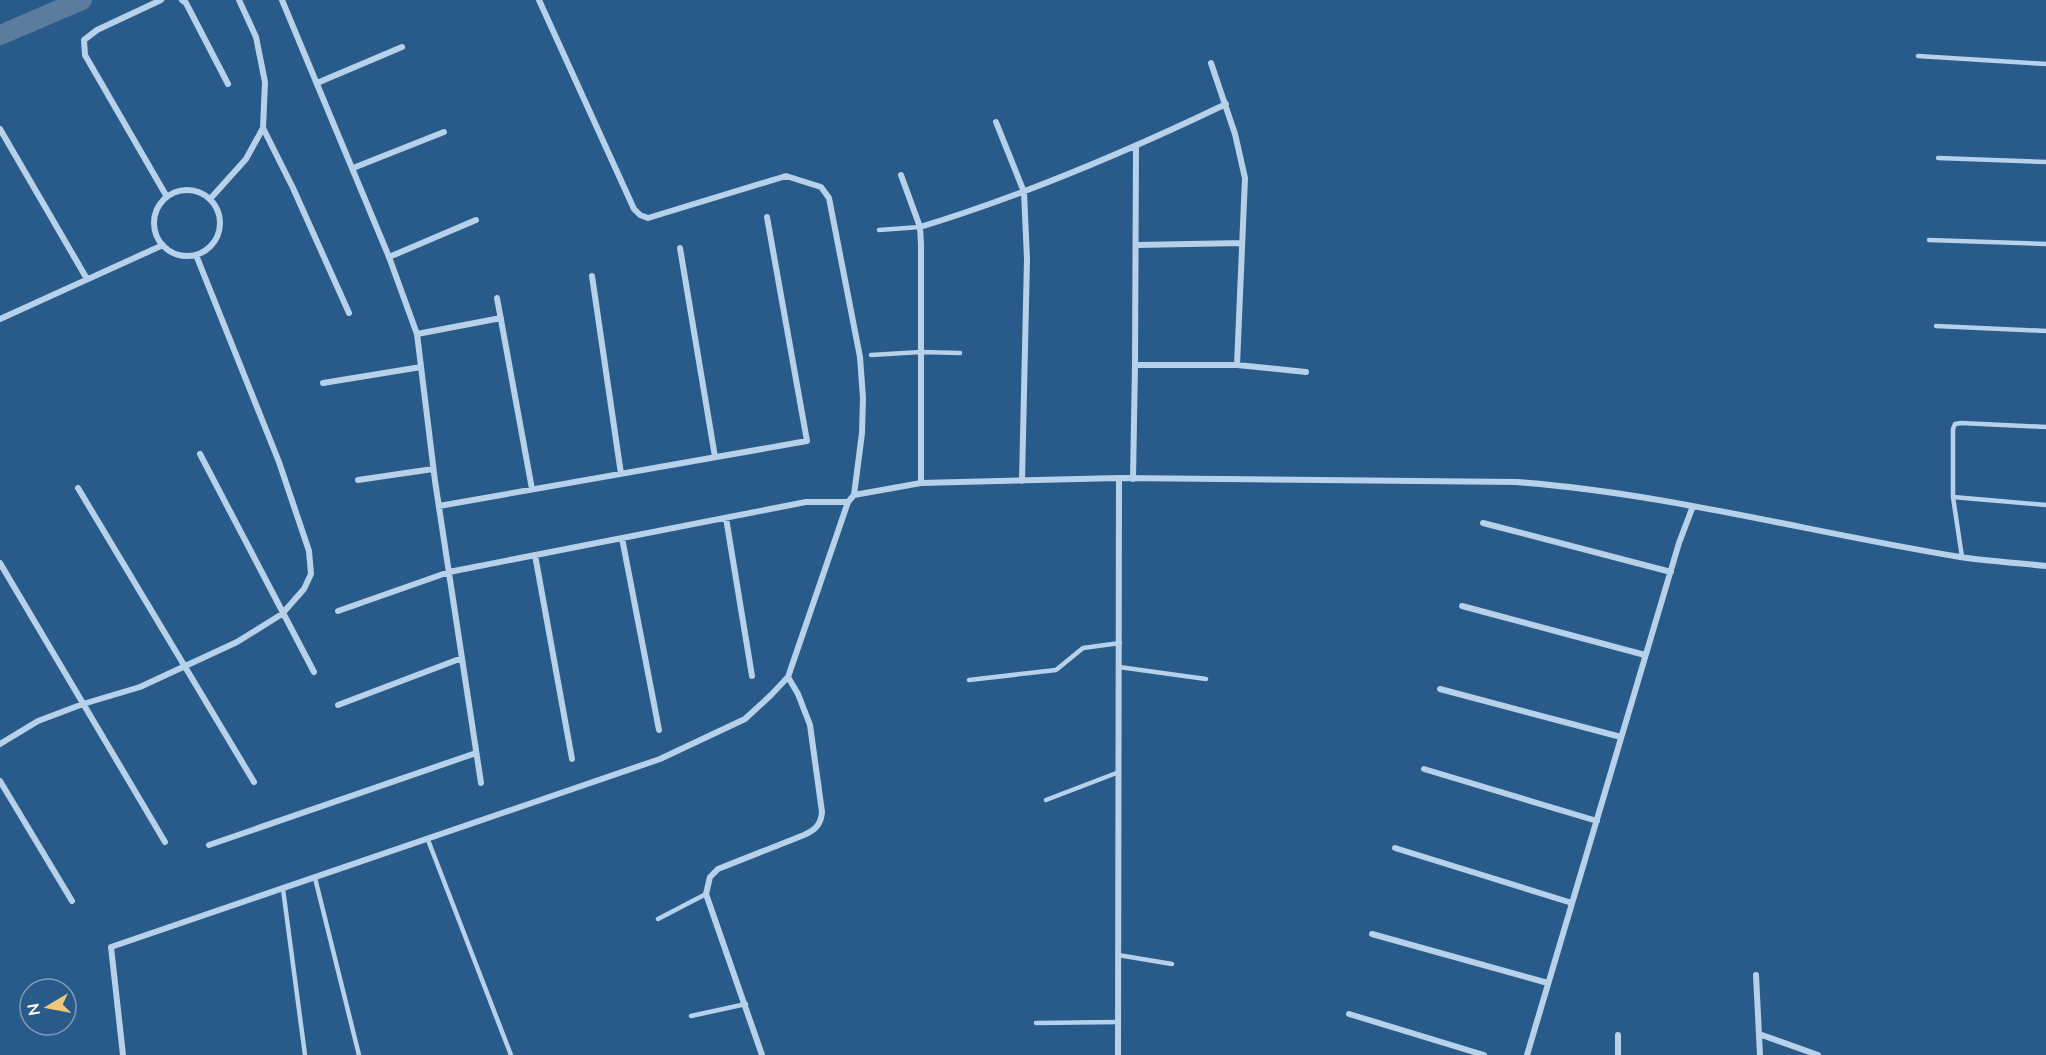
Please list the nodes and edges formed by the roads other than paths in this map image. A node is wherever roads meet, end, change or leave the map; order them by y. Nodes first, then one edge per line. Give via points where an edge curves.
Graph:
1 (161, 0) edge
2 (182, 0) edge
3 (239, 0) edge
4 (282, 0) edge
5 (538, 0) edge
6 (402, 47) dead end
7 (1918, 56) dead end
8 (1211, 63) dead end
9 (2046, 64) edge
10 (317, 83) junction
11 (228, 84) dead end
12 (1226, 104) junction
13 (996, 122) dead end
14 (263, 128) junction
15 (0, 129) edge
16 (444, 132) dead end
17 (1136, 147) junction
18 (1938, 158) dead end
19 (2046, 162) edge
20 (353, 168) junction
21 (902, 175) dead end
22 (1024, 192) junction
23 (167, 197) junction
24 (210, 199) junction
25 (767, 217) dead end
26 (476, 220) dead end
27 (920, 227) junction
28 (879, 230) dead end
29 (1929, 240) dead end
30 (1242, 243) junction
31 (1136, 244) junction
32 (2046, 244) edge
33 (163, 245) junction
34 (680, 249) dead end
35 (196, 255) junction
36 (389, 257) junction
37 (592, 276) dead end
38 (87, 279) junction
39 (497, 298) dead end
40 (349, 314) dead end
41 (501, 318) junction
42 (0, 319) edge
43 (1936, 326) dead end
44 (2046, 331) edge
45 (417, 334) junction
46 (921, 352) junction
47 (960, 353) dead end
48 (871, 355) dead end
49 (1135, 365) junction
50 (1237, 365) junction
51 (421, 367) junction
52 (1306, 372) dead end
53 (323, 383) dead end
54 (2046, 427) edge
55 (200, 454) dead end
56 (715, 457) junction
57 (433, 469) junction
58 (621, 474) junction
59 (1119, 478) junction
60 (1132, 479) junction
61 (358, 480) dead end
62 (1022, 481) junction
63 (921, 483) junction
64 (78, 488) dead end
65 (532, 489) junction
66 (854, 495) junction
67 (1953, 497) junction
68 (848, 502) junction
69 (2046, 505) edge
70 (439, 506) junction
71 (1693, 506) junction
72 (726, 518) junction
73 (1483, 523) dead end
74 (622, 538) junction
75 (535, 555) junction
76 (1962, 557) junction
77 (0, 563) edge
78 (2046, 566) edge
79 (449, 572) junction
80 (1671, 572) junction
81 (1462, 606) dead end
82 (338, 611) dead end
83 (282, 614) junction
84 (1120, 643) junction
85 (1646, 655) junction
86 (462, 658) junction
87 (186, 667) junction
88 (1119, 667) junction
89 (314, 672) dead end
90 (752, 676) dead end
91 (788, 677) junction
92 (1206, 679) dead end
93 (969, 680) dead end
94 (1440, 688) dead end
95 (83, 704) junction
96 (338, 705) dead end
97 (658, 730) dead end
98 (1621, 737) junction
99 (0, 744) edge
100 (476, 753) junction
101 (572, 759) dead end
102 (1424, 769) dead end
103 (1119, 772) junction
104 (0, 781) edge
105 (254, 782) dead end
106 (481, 783) dead end
107 (1046, 800) dead end
108 (1597, 820) junction
109 (428, 840) junction
110 (165, 842) dead end
111 (209, 845) dead end
112 (1395, 848) dead end
113 (315, 878) junction
114 (283, 889) junction
115 (706, 894) junction
116 (72, 901) dead end
117 (1572, 903) junction
118 (658, 919) dead end
119 (1372, 934) dead end
120 (1118, 955) junction
121 (1172, 964) dead end
122 (1756, 975) dead end
123 (1548, 983) junction
124 (746, 1004) junction
125 (1349, 1014) dead end
126 (691, 1016) dead end
127 (1118, 1022) junction
128 (1036, 1023) dead end
129 (1759, 1034) junction
130 (1618, 1035) dead end
131 (123, 1055) edge
132 (305, 1055) edge
133 (358, 1055) edge
134 (511, 1055) edge
135 (762, 1055) edge
136 (1118, 1055) edge
137 (1484, 1055) edge
138 (1527, 1055) edge
139 (1618, 1055) edge
140 (1760, 1055) edge
141 (1818, 1055) edge

1 - 23 street via 84,40 85,55
2 - 11 street
3 - 14 street via 256,37 265,82
4 - 10 street
5 - 66 street via 640,215 648,218 786,176 821,187 829,198 860,357 862,433
6 - 10 street
7 - 9 lane
8 - 12 street
10 - 20 street
12 - 17 street
12 - 30 street via 1245,178
13 - 22 street
14 - 24 street via 246,159
14 - 40 street
15 - 38 street
16 - 20 street
17 - 22 street
17 - 31 street
18 - 19 lane
20 - 36 street
21 - 27 street
22 - 27 street
22 - 62 street via 1028,259
23 - 24 street via 192,190
23 - 33 street via 156,211 155,220
24 - 35 street via 218,211 220,229 211,245
25 - 56 street via 807,441
26 - 36 street
27 - 28 lane
27 - 46 street
29 - 32 lane
30 - 31 street
30 - 50 street
31 - 49 street
33 - 35 street via 178,255
33 - 38 street
34 - 56 street
35 - 83 street via 279,462 309,550 311,574
36 - 45 street
37 - 58 street
38 - 42 street
39 - 41 street
41 - 45 street
41 - 65 street
43 - 44 lane
45 - 51 street
46 - 47 lane
46 - 48 lane
46 - 63 street
49 - 50 street
49 - 60 street
50 - 52 street
51 - 53 street
51 - 57 street
54 - 67 lane via 1955,424
55 - 83 street
56 - 58 street
57 - 61 street
57 - 70 street
58 - 65 street
59 - 60 street
59 - 62 street
59 - 84 street
60 - 71 street via 1516,482
62 - 63 street
63 - 66 street
64 - 87 street
65 - 70 street
66 - 68 street
67 - 69 lane
67 - 76 lane
68 - 72 street via 806,502
68 - 91 street
70 - 79 street
71 - 76 street
71 - 80 street
72 - 74 street
72 - 90 street
73 - 80 street
74 - 75 street
74 - 97 street
75 - 79 street
75 - 101 street
76 - 78 street
77 - 95 street
79 - 82 street
79 - 86 street
80 - 85 street
81 - 85 street
83 - 87 street
83 - 89 street
84 - 88 street
84 - 93 lane via 1083,648 1056,670
85 - 98 street
86 - 96 street
86 - 100 street
87 - 95 street via 140,687
87 - 105 street
88 - 92 lane
88 - 103 street
91 - 109 street via 745,719 660,759
91 - 115 street via 810,725 822,812 820,823 804,835 718,868 710,877
94 - 98 street
95 - 99 street via 38,721
95 - 110 street
98 - 108 street
100 - 106 street
100 - 111 street
102 - 108 street
103 - 107 lane
103 - 120 street
104 - 116 street
108 - 117 street
109 - 113 street
109 - 134 lane
112 - 117 street
113 - 114 street
113 - 133 lane
114 - 131 street via 111,947
114 - 132 lane
115 - 118 lane
115 - 124 street
117 - 123 street
119 - 123 street
120 - 121 lane
120 - 127 street
122 - 129 street
123 - 138 street
124 - 126 lane
124 - 135 street
125 - 137 street
127 - 128 lane
127 - 136 street
129 - 140 street
129 - 141 street
130 - 139 street

